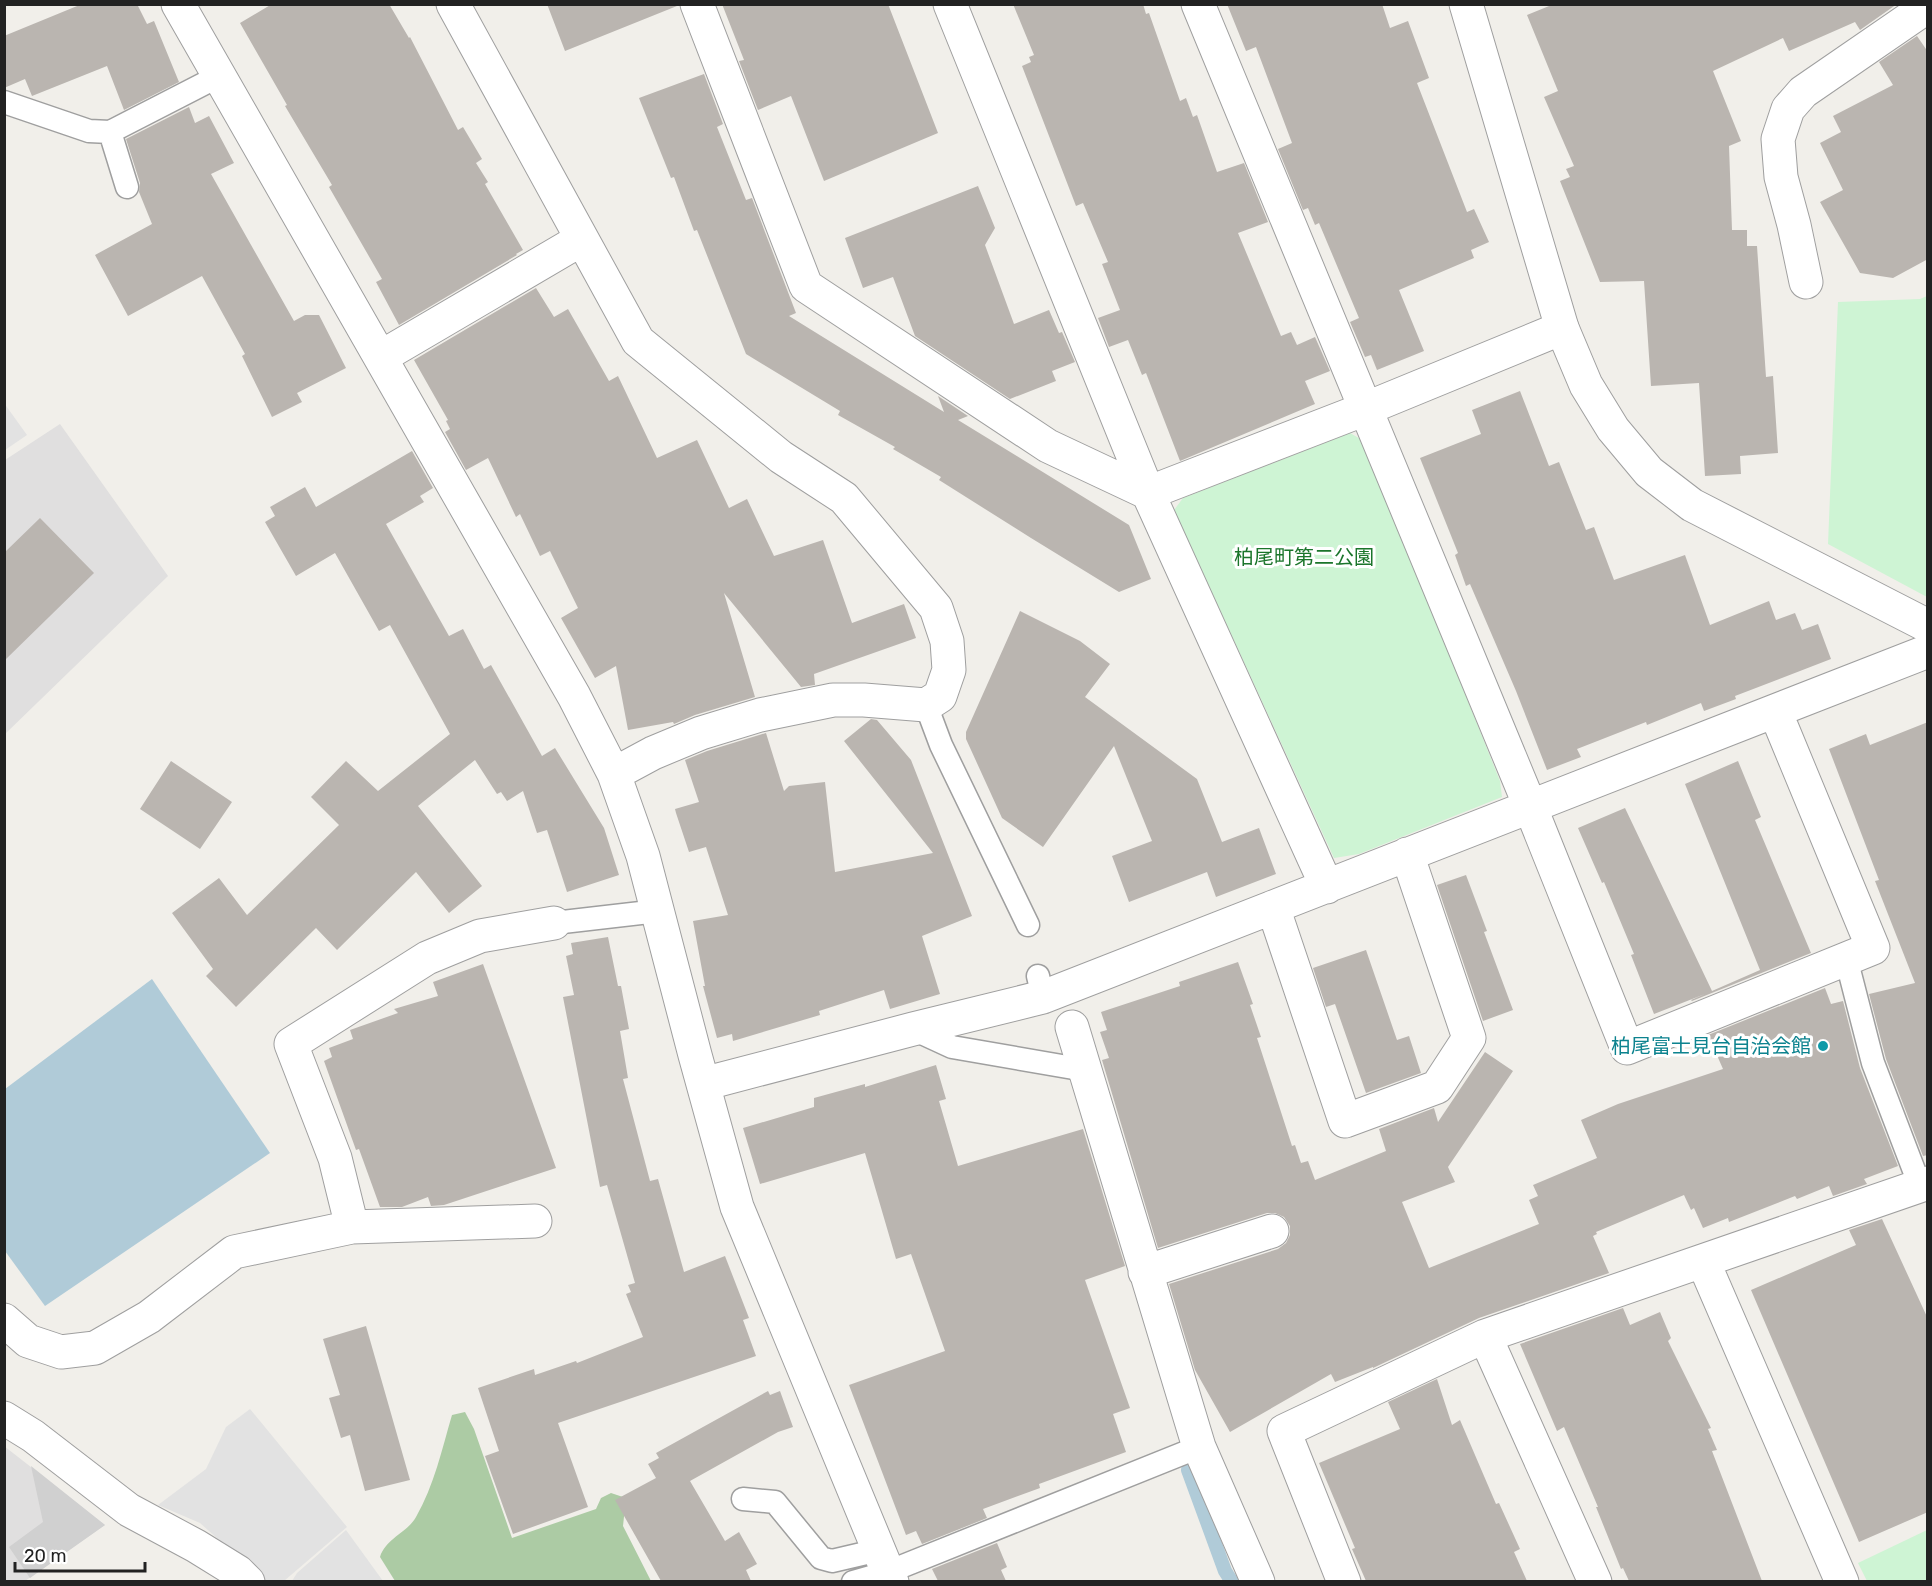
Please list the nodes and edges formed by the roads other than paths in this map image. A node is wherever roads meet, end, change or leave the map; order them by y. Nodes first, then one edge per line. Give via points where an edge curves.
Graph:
1 (178, 4) edge
2 (453, 4) edge
3 (697, 4) edge
4 (950, 4) edge
5 (1198, 4) edge
6 (1466, 4) edge
7 (1928, 6) edge
8 (219, 76) junction
9 (4, 102) edge
10 (110, 132) junction
11 (127, 187) dead end
12 (582, 239) junction
13 (1806, 282) dead end
14 (1562, 328) junction
15 (381, 357) junction
16 (1365, 409) junction
17 (1148, 494) junction
18 (1928, 626) edge
19 (1928, 651) edge
20 (926, 705) junction
21 (1775, 711) junction
22 (614, 774) junction
23 (1530, 806) junction
24 (1407, 854) junction
25 (1327, 886) junction
26 (1273, 907) junction
27 (658, 911) junction
28 (554, 923) joint
29 (1028, 925) dead end
30 (1846, 958) junction
31 (1072, 1027) dead end
32 (914, 1029) junction
33 (1085, 1070) junction
34 (703, 1084) junction
35 (1925, 1191) edge
36 (535, 1221) dead end
37 (352, 1227) junction
38 (1272, 1231) dead end
39 (1702, 1261) junction
40 (1145, 1272) junction
41 (4, 1320) edge
42 (1485, 1336) junction
43 (4, 1418) edge
44 (1198, 1446) junction
45 (743, 1499) dead end
46 (887, 1568) edge
47 (248, 1581) edge
48 (853, 1581) edge
49 (1258, 1581) edge
50 (1344, 1581) edge
51 (1595, 1581) edge
52 (1842, 1581) edge

1 - 8 street
2 - 12 street
3 - 17 street via 806,286 1048,446
4 - 17 street
5 - 16 street
6 - 14 street
7 - 13 street via 1803,92 1788,109 1778,139 1781,177
8 - 10 lane
8 - 15 street
9 - 10 lane via 89,131
10 - 11 lane
12 - 15 street
12 - 20 street via 638,341 781,457 844,498 936,608 947,641 949,670 940,696
14 - 16 street
14 - 18 street via 1586,385 1613,429 1649,472 1692,506
15 - 22 street via 574,696
16 - 17 street
16 - 23 street
17 - 25 street
19 - 21 street
20 - 22 street via 833,700 760,715 701,733
20 - 29 lane via 941,745
21 - 23 street
21 - 30 street via 1873,948
22 - 27 street via 644,856
23 - 24 street
23 - 30 street via 1627,1048
24 - 25 street
24 - 26 street via 1469,1038 1437,1087 1345,1121
25 - 26 street
26 - 32 street
27 - 28 lane
27 - 34 street
28 - 37 street via 480,936 427,958 291,1044 335,1158
30 - 35 lane via 1873,1063
31 - 33 street
32 - 33 lane via 952,1047
32 - 34 street
33 - 40 street
34 - 46 street via 738,1207
35 - 39 street
36 - 37 street
37 - 41 street via 234,1252 150,1317 95,1347 61,1352 28,1341
38 - 40 street
39 - 42 street
39 - 52 street
40 - 44 street
42 - 50 street via 1284,1431
42 - 51 street
43 - 47 street via 129,1510 196,1546
44 - 46 lane
44 - 49 street
45 - 46 lane via 775,1502 821,1558
46 - 48 lane

